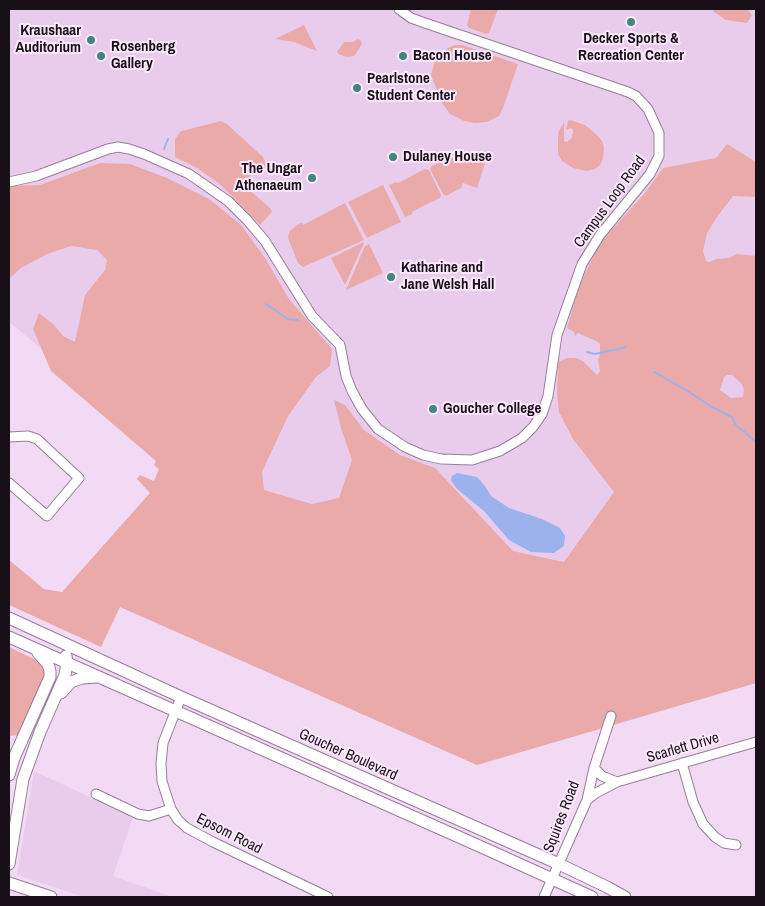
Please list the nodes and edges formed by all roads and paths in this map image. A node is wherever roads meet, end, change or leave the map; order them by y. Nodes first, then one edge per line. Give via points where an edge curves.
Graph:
1 (398, 9) edge
2 (9, 182) edge
3 (9, 437) edge
4 (9, 483) edge
5 (9, 618) edge
6 (9, 637) edge
7 (58, 641) junction
8 (31, 647) junction
9 (67, 663) junction
10 (99, 677) junction
11 (181, 697) junction
12 (53, 702) junction
13 (175, 711) junction
14 (611, 716) dead end
15 (756, 742) edge
16 (682, 763) junction
17 (594, 768) junction
18 (9, 775) edge
19 (617, 782) junction
20 (96, 794) dead end
21 (587, 800) junction
22 (171, 808) junction
23 (736, 845) dead end
24 (9, 864) edge
25 (559, 864) junction
26 (552, 878) junction
27 (9, 883) edge
28 (51, 897) edge
29 (328, 897) edge
30 (544, 897) edge
31 (592, 897) edge
32 (625, 897) edge

1 - 2 street, Campus Loop Road via 411,18 628,92 643,102 659,133 659,156 650,174 608,224 582,264 562,315 542,414 522,438 492,454 472,460 441,459 405,447 378,429 348,383 340,345 308,310 264,240 228,201 189,174 144,154 118,147 36,176
3 - 4 street via 37,439 79,478 47,516
5 - 7 main road, Goucher Boulevard
6 - 8 main road, Goucher Boulevard
7 - 9 main road
7 - 11 main road, Goucher Boulevard
8 - 9 main road, Goucher Boulevard
8 - 18 main road via 47,661 50,678
9 - 10 main road, Goucher Boulevard
9 - 12 main road via 65,676
10 - 12 main road via 71,682
10 - 13 main road, Goucher Boulevard
11 - 13 street, Epsom Road
11 - 25 main road, Goucher Boulevard
12 - 24 main road via 22,779
13 - 22 street, Epsom Road via 163,743 162,764 162,781
13 - 26 main road, Goucher Boulevard
14 - 17 street, Squires Road
15 - 16 street, Scarlett Drive
16 - 19 street, Scarlett Drive
16 - 23 street via 703,824 724,843
17 - 19 street via 602,776
17 - 21 street, Squires Road
19 - 21 street, Scarlett Drive
20 - 22 street via 138,814 150,816
21 - 25 street, Squires Road
22 - 29 street, Epsom Road via 187,828
25 - 26 street, Squires Road
25 - 32 main road, Goucher Boulevard
26 - 30 street, Squires Road
26 - 31 main road, Goucher Boulevard
27 - 28 main road

